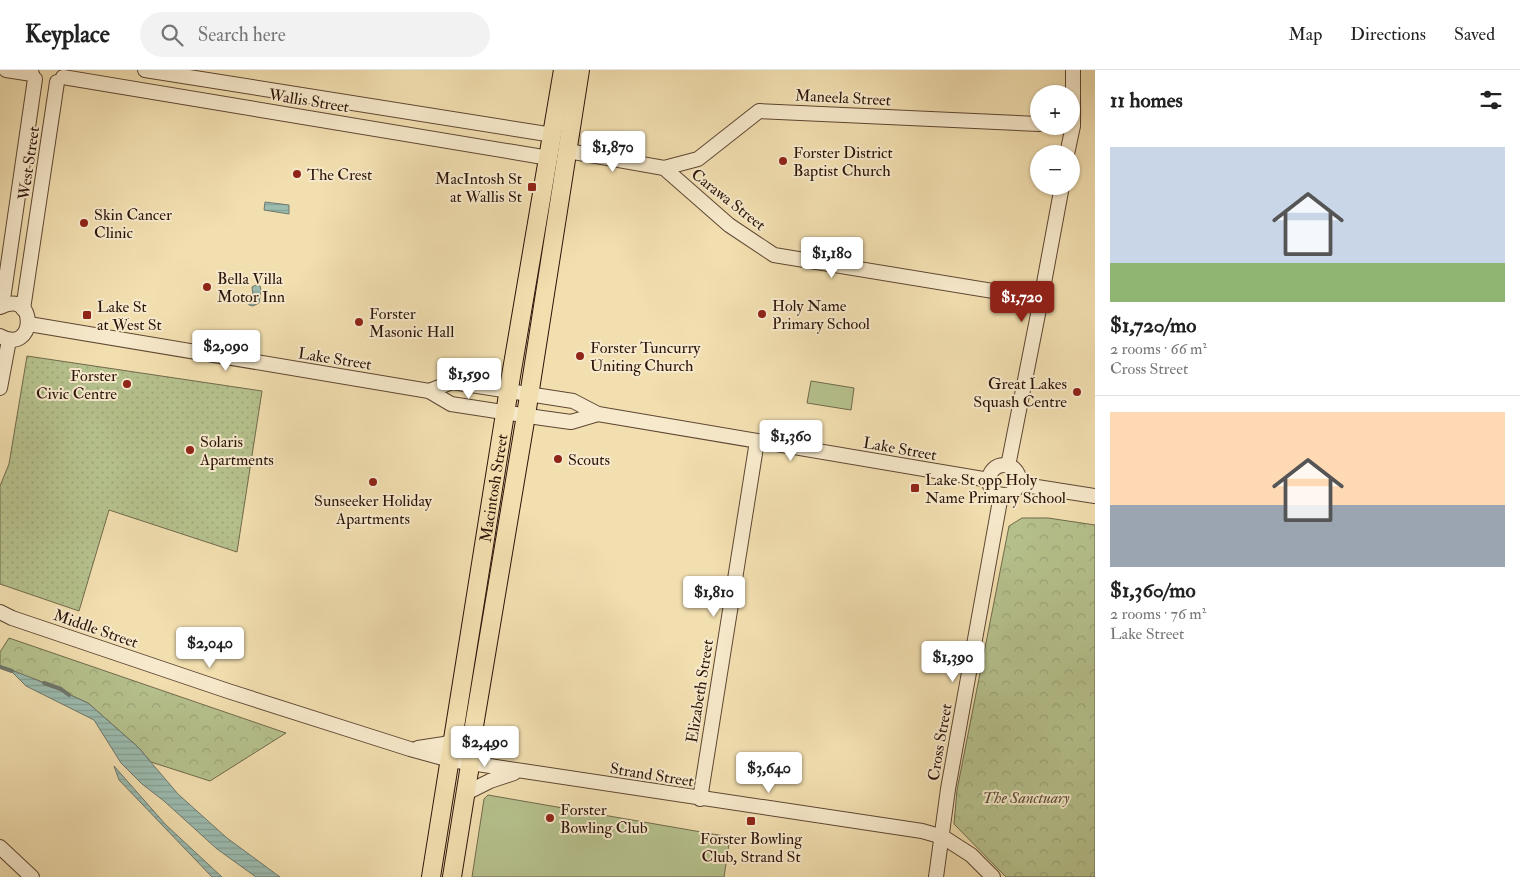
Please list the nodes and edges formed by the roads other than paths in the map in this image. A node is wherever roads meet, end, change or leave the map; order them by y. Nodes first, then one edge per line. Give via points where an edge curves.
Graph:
1 (6, 70) edge
2 (145, 70) edge
3 (563, 70) edge
4 (580, 70) edge
5 (1073, 70) edge
6 (32, 74) edge
7 (62, 76) edge
8 (1073, 85) edge
9 (1030, 124) edge
10 (553, 135) junction
11 (568, 151) junction
12 (549, 158) junction
13 (664, 168) junction
14 (1060, 195) edge
15 (1041, 299) junction
16 (1, 306) edge
17 (23, 308) junction
18 (29, 324) junction
19 (4, 338) edge
20 (0, 388) edge
21 (429, 391) junction
22 (508, 392) junction
23 (529, 395) junction
24 (505, 412) junction
25 (598, 414) junction
26 (526, 416) junction
27 (757, 441) junction
28 (1008, 466) junction
29 (989, 480) junction
30 (1018, 484) junction
31 (1001, 495) junction
32 (1095, 496) edge
33 (0, 612) edge
34 (452, 741) junction
35 (410, 749) junction
36 (450, 760) junction
37 (470, 765) junction
38 (518, 772) junction
39 (466, 793) junction
40 (700, 799) junction
41 (943, 836) junction
42 (0, 847) edge
43 (32, 877) edge
44 (432, 877) edge
45 (452, 877) edge
46 (936, 877) edge
47 (993, 877) edge

1 - 6 street
2 - 10 street, Wallis Street
3 - 10 main road, Macintosh Street
4 - 11 main road, Macintosh Street
5 - 8 street
6 - 7 street, Wallis Street via 46,84
6 - 16 street, West Street
7 - 12 street, Wallis Street
7 - 17 street, West Street
9 - 13 street, Maneela Street via 758,111 698,159
10 - 12 main road, Macintosh Street
11 - 13 street
11 - 23 main road, Macintosh Street
12 - 22 main road, Macintosh Street
13 - 15 street, Carawa Street via 729,225 774,255
14 - 15 street
15 - 28 street
16 - 17 street via 13,304
17 - 18 street
18 - 19 street via 20,338
18 - 21 street, Lake Street
19 - 20 street
21 - 22 street, Lake Street via 452,382
21 - 24 street, Lake Street via 451,404
22 - 23 street, Lake Street
22 - 24 main road, Macintosh Street
23 - 25 street, Lake Street via 573,401
23 - 26 main road, Macintosh Street
24 - 26 street, Lake Street
24 - 34 main road, Macintosh Street
25 - 26 street, Lake Street via 571,422
25 - 27 street, Lake Street
26 - 37 main road, Macintosh Street
27 - 29 street, Lake Street
27 - 40 street, Elizabeth Street
28 - 29 street via 995,468
28 - 30 street via 1018,475
29 - 31 street via 992,490
30 - 31 street via 1010,494
30 - 32 street
31 - 41 street, Cross Street via 948,789
33 - 35 street, Middle Street
34 - 35 street, Middle Street
34 - 36 main road, Macintosh Street
35 - 36 street, Middle Street
36 - 37 street, Middle Street
36 - 44 main road, Macintosh Street
37 - 38 street, Strand Street
37 - 39 main road, Macintosh Street
38 - 39 street
38 - 40 street, Strand Street
39 - 45 main road, Macintosh Street
40 - 41 street, Strand Street
41 - 46 street, Cross Street
41 - 47 street, Strand Street via 971,855
42 - 43 street

